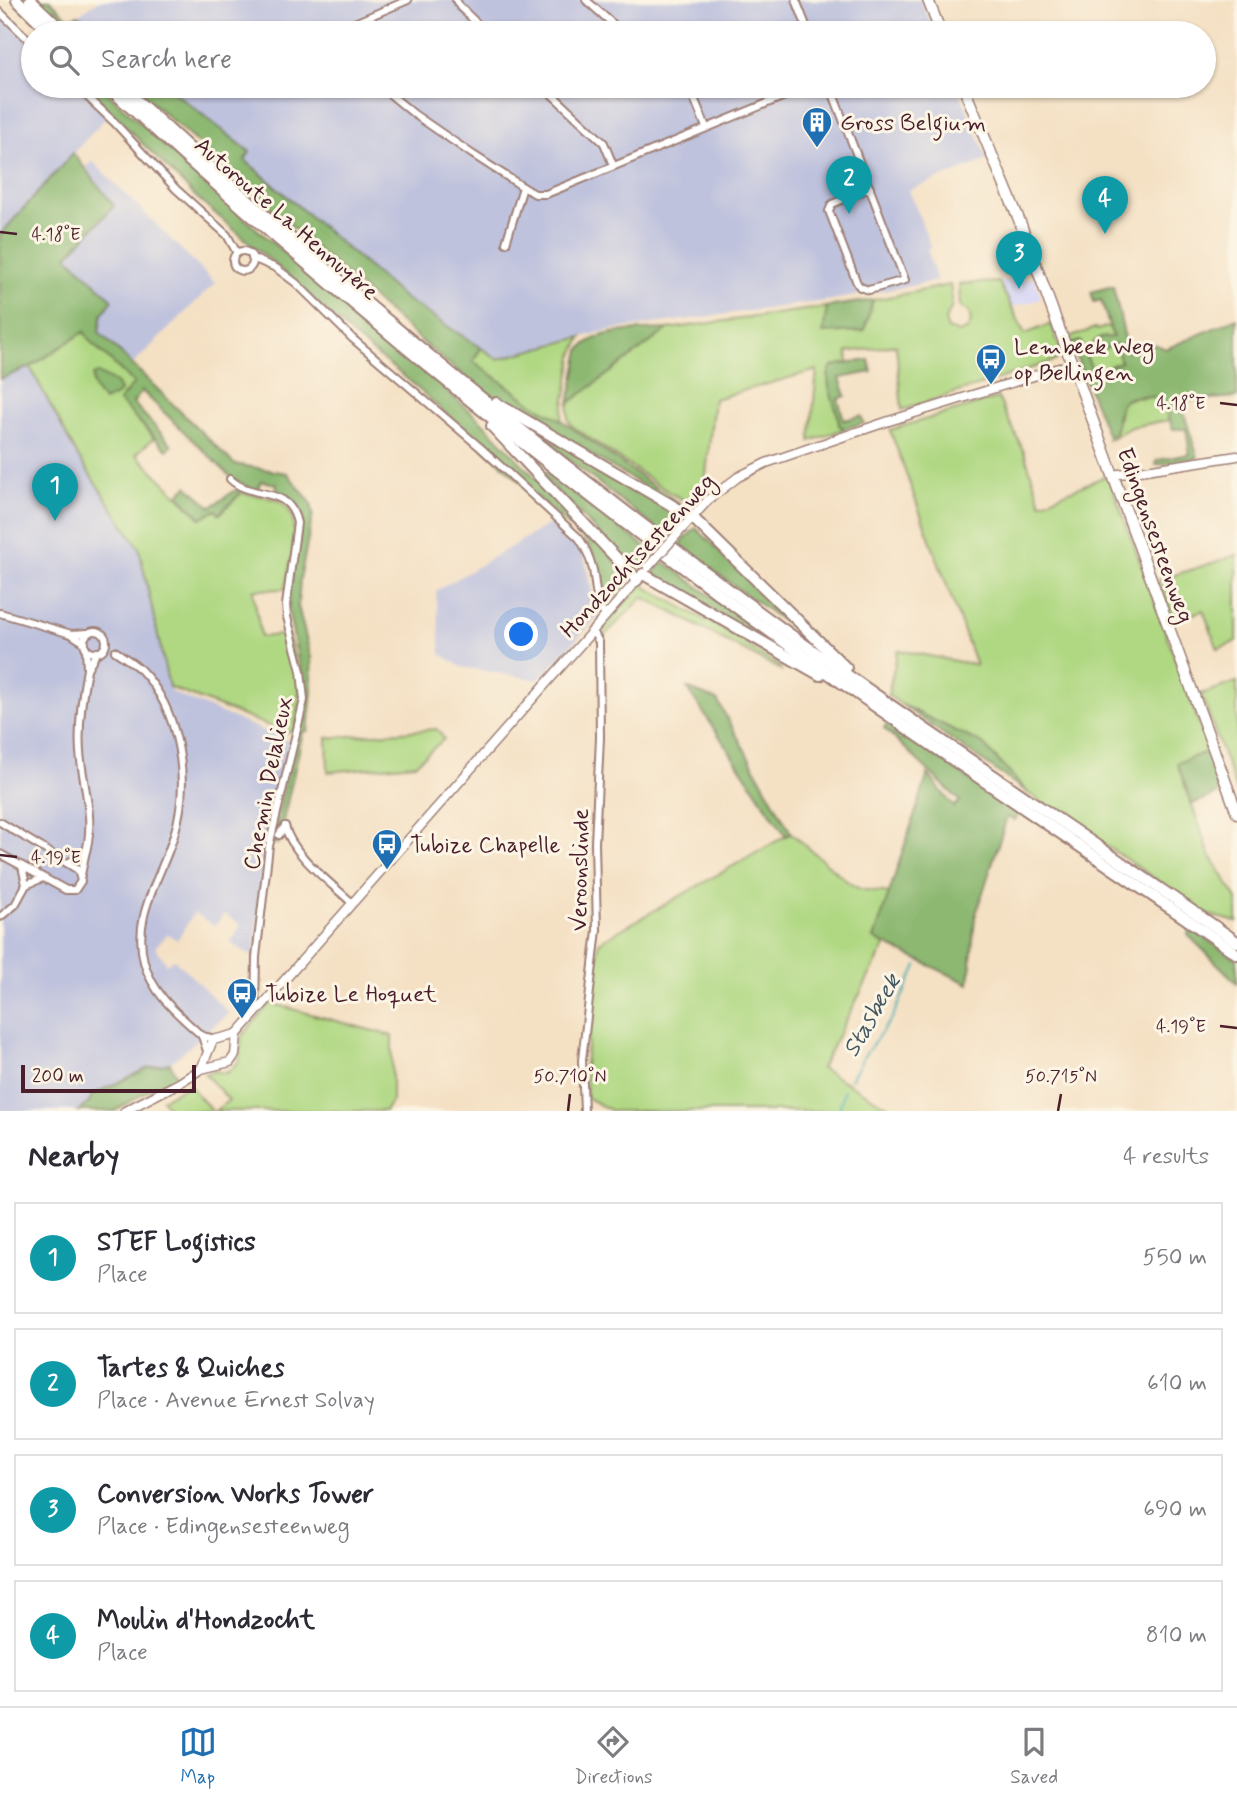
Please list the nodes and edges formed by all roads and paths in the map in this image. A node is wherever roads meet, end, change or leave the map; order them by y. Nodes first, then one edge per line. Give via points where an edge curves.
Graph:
1 (17, 0) edge
2 (30, 0) edge
3 (408, 0) edge
4 (456, 0) edge
5 (586, 0) edge
6 (796, 0) edge
7 (928, 0) edge
8 (0, 12) edge
9 (39, 21) edge
10 (52, 21) edge
11 (359, 21) edge
12 (475, 21) edge
13 (610, 21) edge
14 (804, 21) edge
15 (937, 21) edge
16 (21, 32) edge
17 (89, 98) edge
18 (120, 98) edge
19 (134, 98) edge
20 (395, 98) edge
21 (556, 98) edge
22 (694, 98) edge
23 (780, 98) edge
24 (835, 98) edge
25 (968, 98) edge
26 (706, 128) junction
27 (613, 165) junction
28 (523, 187) junction
29 (870, 188) junction
30 (506, 243) dead end
31 (237, 253) junction
32 (252, 258) junction
33 (1072, 364) junction
34 (441, 366) junction
35 (447, 377) junction
36 (1237, 456) edge
37 (1113, 475) junction
38 (230, 479) dead end
39 (690, 519) junction
40 (643, 573) junction
41 (0, 613) edge
42 (605, 615) junction
43 (592, 630) junction
44 (88, 633) junction
45 (71, 634) junction
46 (106, 639) junction
47 (86, 645) junction
48 (99, 651) junction
49 (115, 651) junction
50 (87, 669) junction
51 (840, 682) junction
52 (862, 686) junction
53 (1237, 813) edge
54 (0, 822) edge
55 (279, 835) dead end
56 (0, 854) edge
57 (85, 855) junction
58 (67, 863) junction
59 (22, 866) junction
60 (81, 875) junction
61 (43, 878) junction
62 (26, 885) junction
63 (352, 903) junction
64 (0, 918) edge
65 (1237, 942) edge
66 (1237, 954) edge
67 (255, 1013) junction
68 (237, 1034) junction
69 (202, 1036) junction
70 (220, 1039) junction
71 (234, 1049) junction
72 (208, 1053) junction
73 (218, 1065) junction
74 (201, 1069) junction
75 (125, 1111) edge
76 (584, 1111) edge

1 - 9 highway
2 - 10 highway
3 - 11 street
4 - 12 street
5 - 13 street
6 - 14 street
7 - 15 main road
8 - 16 street
17 - 31 street via 227,235
18 - 35 highway, Autoroute La Hennuyère via 225,192
19 - 34 highway, Autoroute La Hennuyère
20 - 28 street
21 - 27 street via 604,143
22 - 26 street
23 - 26 street
24 - 29 street
25 - 33 main road, Edingensesteenweg
26 - 27 street
27 - 28 street via 546,194
28 - 30 street
29 - 29 street via 832,204 829,211 856,283 869,290 905,280
31 - 32 street via 245,251
31 - 32 street via 234,261 240,270 249,268
32 - 42 street via 276,268 296,284 579,538 593,567 598,602
33 - 37 main road, Edingensesteenweg
33 - 39 main road, Hondzochtsesteenweg via 766,463 738,477
34 - 35 highway, Autoroute La Hennuyère
34 - 39 highway
35 - 40 highway via 514,449
35 - 51 highway via 649,542
35 - 52 highway
36 - 37 main road
37 - 53 main road, Edingensesteenweg
38 - 67 street, Chemin Delalieux via 243,488 281,498 295,513 297,523 286,606 304,701 269,846 256,957
39 - 40 main road, Hondzochtsesteenweg, bridge
39 - 52 highway
40 - 42 main road, Hondzochtsesteenweg
40 - 51 highway
41 - 45 street
42 - 43 main road, Hondzochtsesteenweg
43 - 63 main road, Hondzochtsesteenweg
43 - 76 street, Veroonslinde via 599,642 597,930 582,1060
44 - 45 street
44 - 46 street via 99,631
44 - 47 street
45 - 47 street
46 - 48 street
46 - 49 street
47 - 48 street
47 - 50 street
48 - 49 street
48 - 50 street
49 - 69 street via 149,680 176,739 181,802 174,835 143,912 141,938 155,988
50 - 57 street via 80,730 90,817
51 - 66 highway
52 - 65 highway
54 - 58 street
55 - 63 street via 285,826 299,852
56 - 59 street
57 - 58 street
57 - 60 street
58 - 60 street
59 - 61 street
59 - 62 street
60 - 61 street via 78,887 69,891
61 - 62 street
62 - 64 street via 15,905
63 - 67 main road, Hondzochtsesteenweg
67 - 68 main road, Hondzochtsesteenweg
68 - 70 main road
68 - 71 main road
69 - 70 street
69 - 72 street
70 - 71 main road via 231,1042
70 - 72 main road via 210,1044
71 - 73 main road via 230,1062
72 - 73 main road
72 - 74 main road
73 - 74 main road
74 - 75 main road

